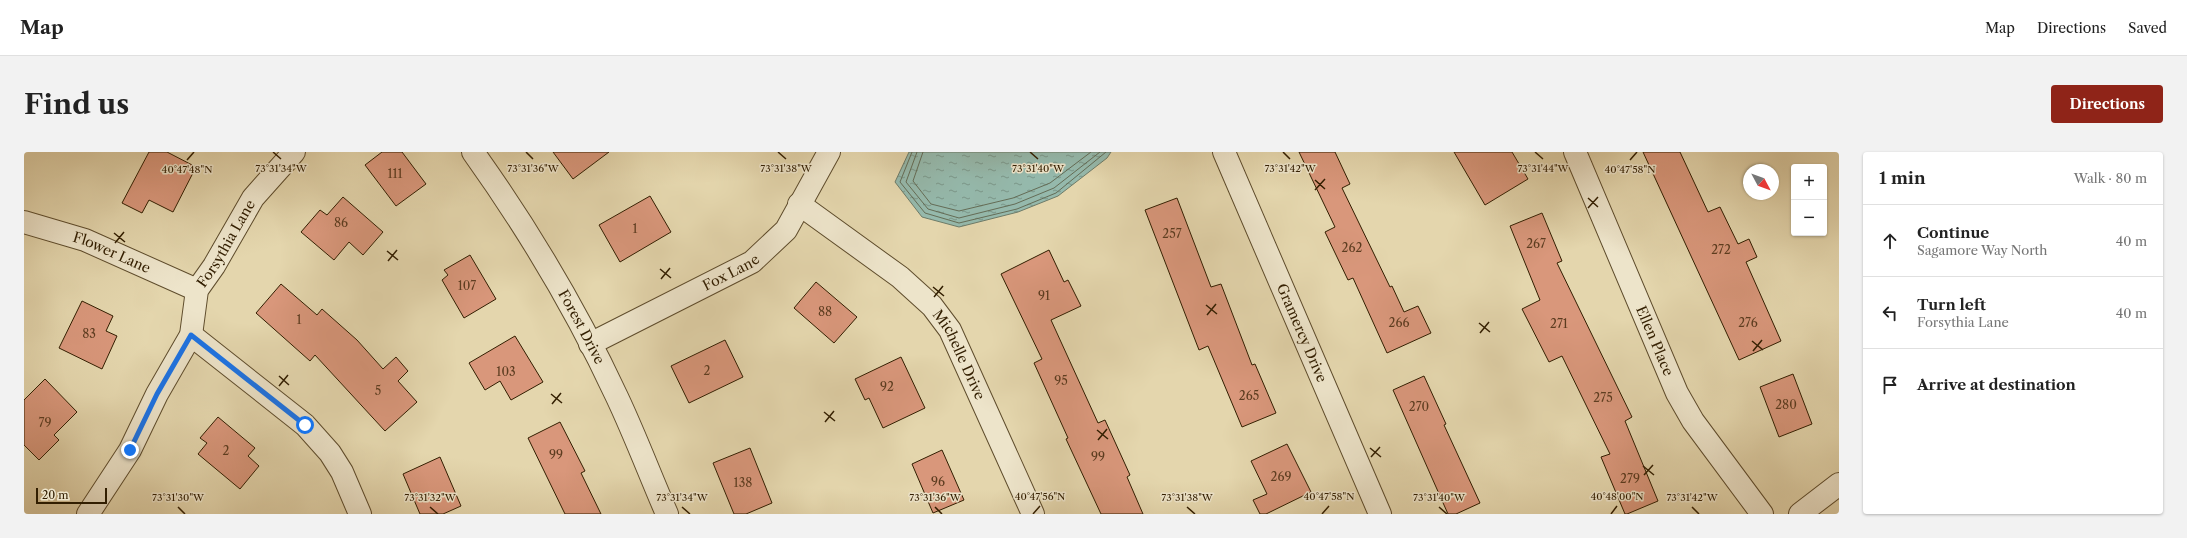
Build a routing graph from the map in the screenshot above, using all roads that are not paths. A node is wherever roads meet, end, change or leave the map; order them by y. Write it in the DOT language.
graph roads {
  1 [pos="294,152"];
  2 [pos="473,152"];
  3 [pos="829,152"];
  4 [pos="1224,152"];
  5 [pos="1575,152"];
  6 [pos="799,204"];
  7 [pos="24,222"];
  8 [pos="197,290"];
  9 [pos="191,335"];
  10 [pos="590,344"];
  11 [pos="1839,484"];
  12 [pos="88,514"];
  13 [pos="360,514"];
  14 [pos="667,514"];
  15 [pos="1033,514"];
  16 [pos="1380,514"];
  17 [pos="1762,514"];
  18 [pos="1800,514"];
  1 -- 8 [label="street, Forsythia Lane"];
  2 -- 10 [label="street, Forest Drive"];
  3 -- 6 [label="street, Fox Lane"];
  4 -- 16 [label="street, Gramercy Drive"];
  5 -- 17 [label="street, Ellen Place"];
  6 -- 10 [label="street, Fox Lane"];
  6 -- 15 [label="street, Michelle Drive"];
  7 -- 8 [label="street, Flower Lane"];
  8 -- 9 [label="street, Forsythia Lane"];
  9 -- 12 [label="street, Forsythia Lane"];
  9 -- 13 [label="street"];
  10 -- 14 [label="street, Forest Drive"];
  11 -- 18 [label="street"];
}
